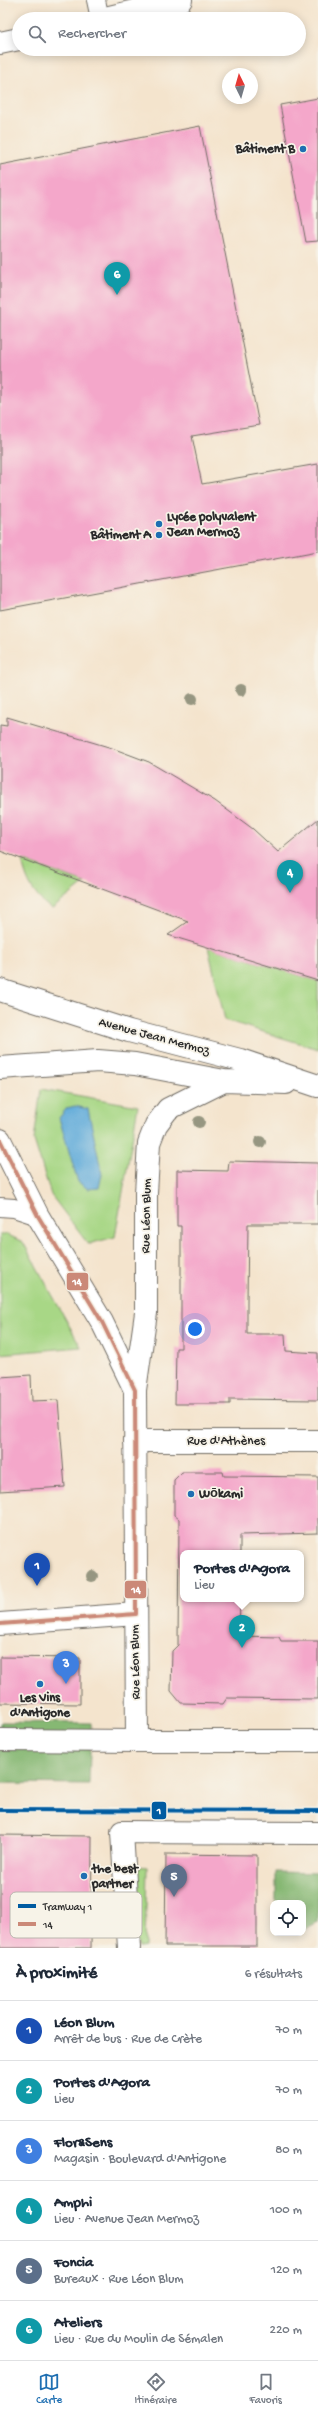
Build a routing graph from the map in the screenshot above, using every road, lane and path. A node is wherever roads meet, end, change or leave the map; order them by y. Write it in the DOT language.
graph roads {
  1 [pos="96,0"];
  2 [pos="181,0"];
  3 [pos="99,12"];
  4 [pos="130,12"];
  5 [pos="12,40"];
  6 [pos="0,43"];
  7 [pos="0,990"];
  8 [pos="0,1068"];
  9 [pos="224,1081"];
  10 [pos="313,1085"];
  11 [pos="0,1140"];
  12 [pos="0,1207"];
  13 [pos="38,1216"];
  14 [pos="135,1390"];
  15 [pos="135,1441"];
  16 [pos="318,1441"];
  17 [pos="136,1614"];
  18 [pos="0,1624"];
  19 [pos="0,1740"];
  20 [pos="137,1741"];
  21 [pos="318,1741"];
  22 [pos="318,1833"];
  23 [pos="126,1892"];
  24 [pos="128,1938"];
  25 [pos="129,1948"];
  1 -- 3 [label="lane"];
  2 -- 4 [label="main road"];
  5 -- 6 [label="main road"];
  7 -- 10 [label="main road, Avenue Jean Mermoz"];
  8 -- 9 [label="main road, Avenue Jean Mermoz"];
  9 -- 10 [label="main road, Avenue Jean Mermoz"];
  9 -- 14 [label="main road, Rue Léon Blum"];
  11 -- 13 [label="main road, Rue Léon Blum"];
  12 -- 13 [label="lane"];
  13 -- 14 [label="main road, Rue Léon Blum"];
  14 -- 15 [label="main road, Rue Léon Blum"];
  15 -- 16 [label="main road, Rue d'Athènes"];
  15 -- 17 [label="main road, Rue Léon Blum"];
  17 -- 18 [label="main road"];
  17 -- 20 [label="main road, Rue Léon Blum"];
  19 -- 20 [label="main road"];
  20 -- 21 [label="main road"];
  22 -- 23 [label="main road"];
  24 -- 25 [label="main road"];
}
